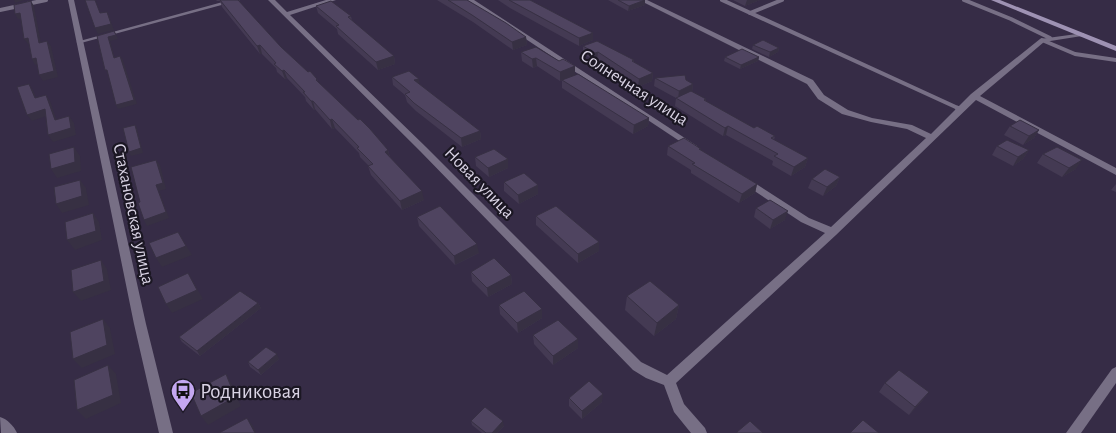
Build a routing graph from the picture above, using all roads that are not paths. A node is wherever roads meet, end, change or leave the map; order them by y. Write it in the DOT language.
graph roads {
  1 [pos="46,0"];
  2 [pos="71,0"];
  3 [pos="237,0"];
  4 [pos="271,0"];
  5 [pos="333,0"];
  6 [pos="470,0"];
  7 [pos="642,0"];
  8 [pos="722,0"];
  9 [pos="782,0"];
  10 [pos="964,0"];
  11 [pos="994,0"];
  12 [pos="0,10"];
  13 [pos="750,13"];
  14 [pos="287,14"];
  15 [pos="1082,34"];
  16 [pos="1046,39"];
  17 [pos="79,42"];
  18 [pos="1116,49"];
  19 [pos="1116,55"];
  20 [pos="1116,59"];
  21 [pos="974,96"];
  22 [pos="960,109"];
  23 [pos="931,137"];
  24 [pos="700,151"];
  25 [pos="1116,172"];
  26 [pos="733,173"];
  27 [pos="832,232"];
  28 [pos="1116,372"];
  29 [pos="669,381"];
  30 [pos="0,423"];
  31 [pos="10,433"];
  32 [pos="166,433"];
  33 [pos="700,433"];
  34 [pos="1073,433"];
  1 -- 12 [label="lane"];
  2 -- 17 [label="street, Стахановская улица"];
  3 -- 17 [label="street"];
  4 -- 14 [label="street, Новая улица"];
  5 -- 14 [label="street"];
  6 -- 24 [label="street, Солнечная улица"];
  7 -- 23 [label="street"];
  8 -- 13 [label="lane"];
  9 -- 13 [label="lane"];
  10 -- 16 [label="lane"];
  11 -- 15 [label="main road"];
  13 -- 22 [label="lane"];
  14 -- 29 [label="street, Новая улица"];
  15 -- 16 [label="street"];
  15 -- 18 [label="main road"];
  16 -- 20 [label="lane"];
  16 -- 21 [label="street"];
  17 -- 32 [label="street, Стахановская улица"];
  19 -- 20 [label="lane"];
  21 -- 22 [label="street"];
  21 -- 25 [label="street"];
  22 -- 23 [label="street"];
  23 -- 27 [label="street"];
  26 -- 27 [label="street"];
  27 -- 29 [label="street"];
  28 -- 34 [label="street"];
  29 -- 33 [label="street"];
  30 -- 31 [label="street"];
}
